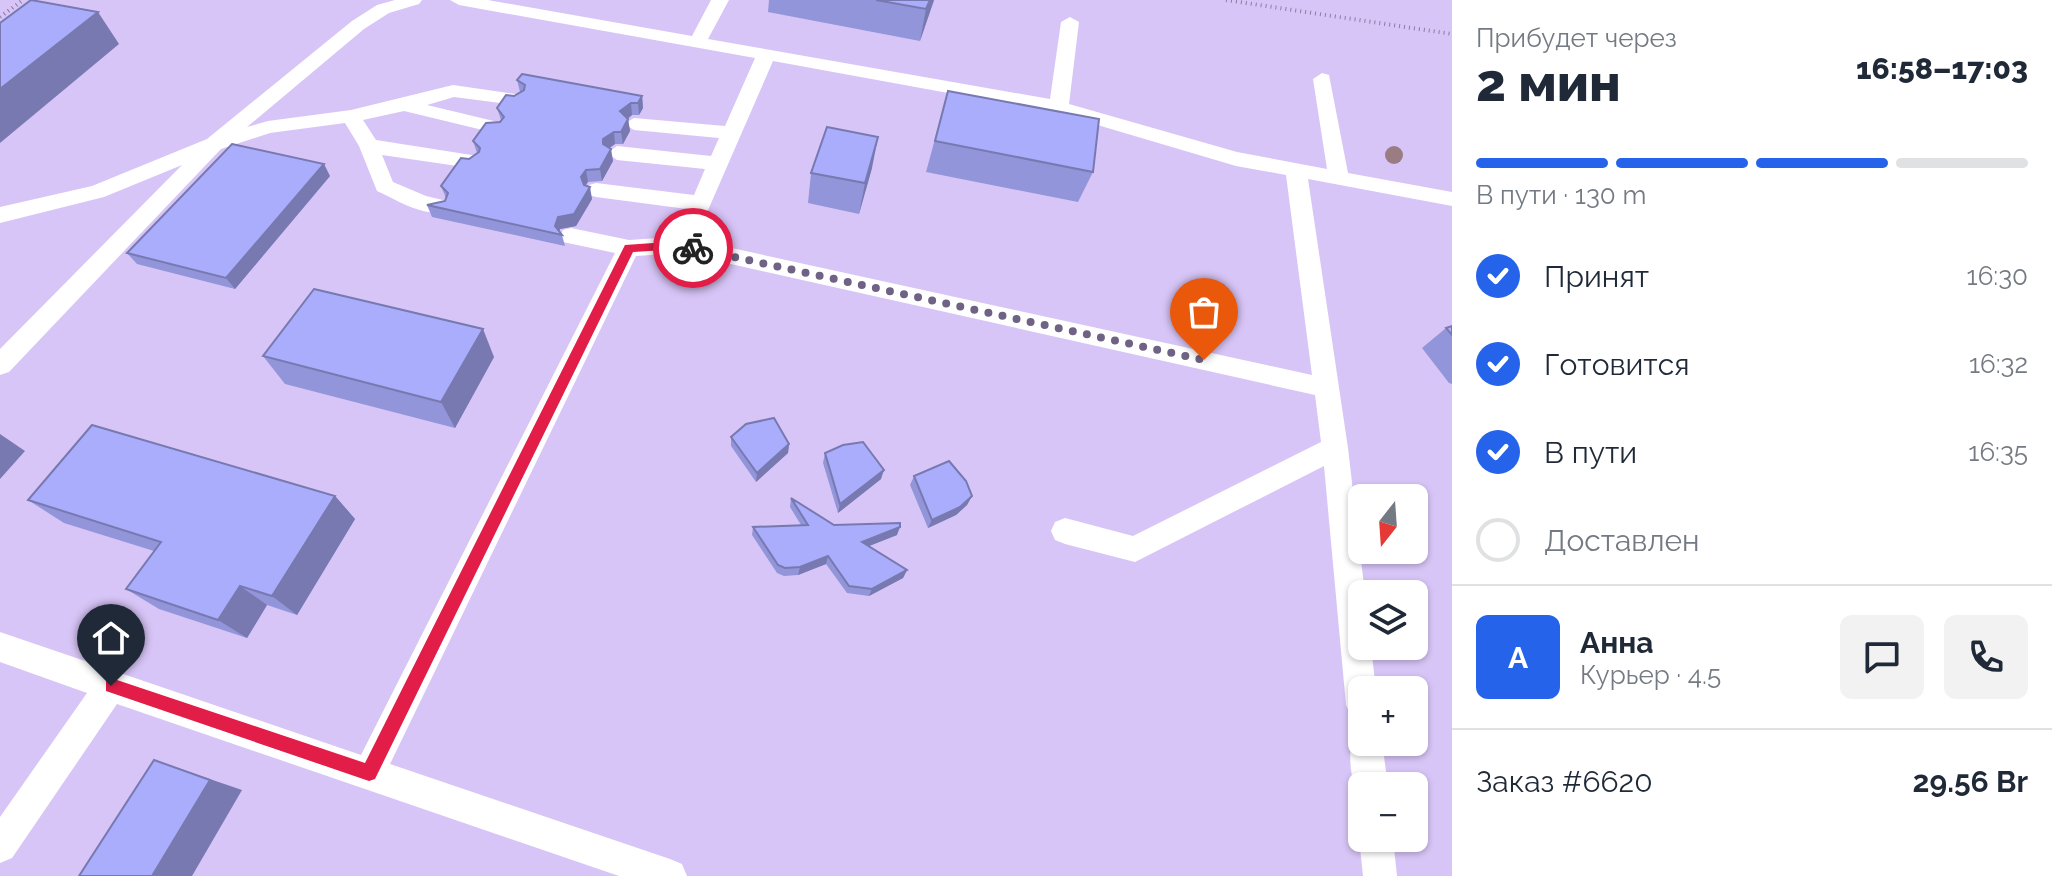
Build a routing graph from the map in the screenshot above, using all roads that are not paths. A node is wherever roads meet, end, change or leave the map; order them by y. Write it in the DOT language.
graph roads {
  1 [pos="413,0"];
  2 [pos="459,0"];
  3 [pos="720,0"];
  4 [pos="494,3"];
  5 [pos="1070,22"];
  6 [pos="697,42"];
  7 [pos="766,55"];
  8 [pos="1322,79"];
  9 [pos="515,99"];
  10 [pos="404,105"];
  11 [pos="1059,107"];
  12 [pos="351,116"];
  13 [pos="634,124"];
  14 [pos="495,127"];
  15 [pos="732,133"];
  16 [pos="214,144"];
  17 [pos="369,146"];
  18 [pos="617,153"];
  19 [pos="471,161"];
  20 [pos="718,164"];
  21 [pos="1296,171"];
  22 [pos="1339,178"];
  23 [pos="596,190"];
  24 [pos="1452,199"];
  25 [pos="701,203"];
  26 [pos="439,206"];
  27 [pos="0,215"];
  28 [pos="571,236"];
  29 [pos="682,245"];
  30 [pos="629,248"];
  31 [pos="0,365"];
  32 [pos="1327,388"];
  33 [pos="1335,448"];
  34 [pos="1065,531"];
  35 [pos="0,647"];
  36 [pos="1359,676"];
  37 [pos="111,686"];
  38 [pos="369,773"];
  39 [pos="0,846"];
  40 [pos="1377,852"];
  41 [pos="661,875"];
  42 [pos="1380,876"];
  1 -- 16 [label="lane"];
  2 -- 4 [label="lane"];
  3 -- 6 [label="lane"];
  4 -- 6 [label="lane"];
  5 -- 11 [label="lane"];
  6 -- 7 [label="lane"];
  7 -- 11 [label="lane"];
  7 -- 15 [label="lane"];
  8 -- 22 [label="lane"];
  9 -- 10 [label="lane"];
  10 -- 12 [label="lane"];
  10 -- 14 [label="lane"];
  11 -- 21 [label="lane"];
  12 -- 16 [label="lane"];
  12 -- 17 [label="lane"];
  13 -- 15 [label="lane"];
  15 -- 20 [label="lane"];
  16 -- 27 [label="lane"];
  16 -- 31 [label="lane"];
  17 -- 19 [label="lane"];
  17 -- 26 [label="lane"];
  18 -- 20 [label="lane"];
  20 -- 25 [label="lane"];
  21 -- 22 [label="lane"];
  21 -- 32 [label="lane"];
  22 -- 24 [label="lane"];
  23 -- 25 [label="lane"];
  25 -- 29 [label="lane"];
  28 -- 30 [label="lane"];
  29 -- 30 [label="lane"];
  29 -- 32 [label="lane"];
  30 -- 38 [label="lane"];
  32 -- 33 [label="lane"];
  33 -- 34 [label="lane"];
  33 -- 36 [label="lane"];
  35 -- 37 [label="lane"];
  37 -- 38 [label="lane"];
  37 -- 39 [label="lane"];
  38 -- 41 [label="lane"];
  40 -- 42 [label="lane"];
}
